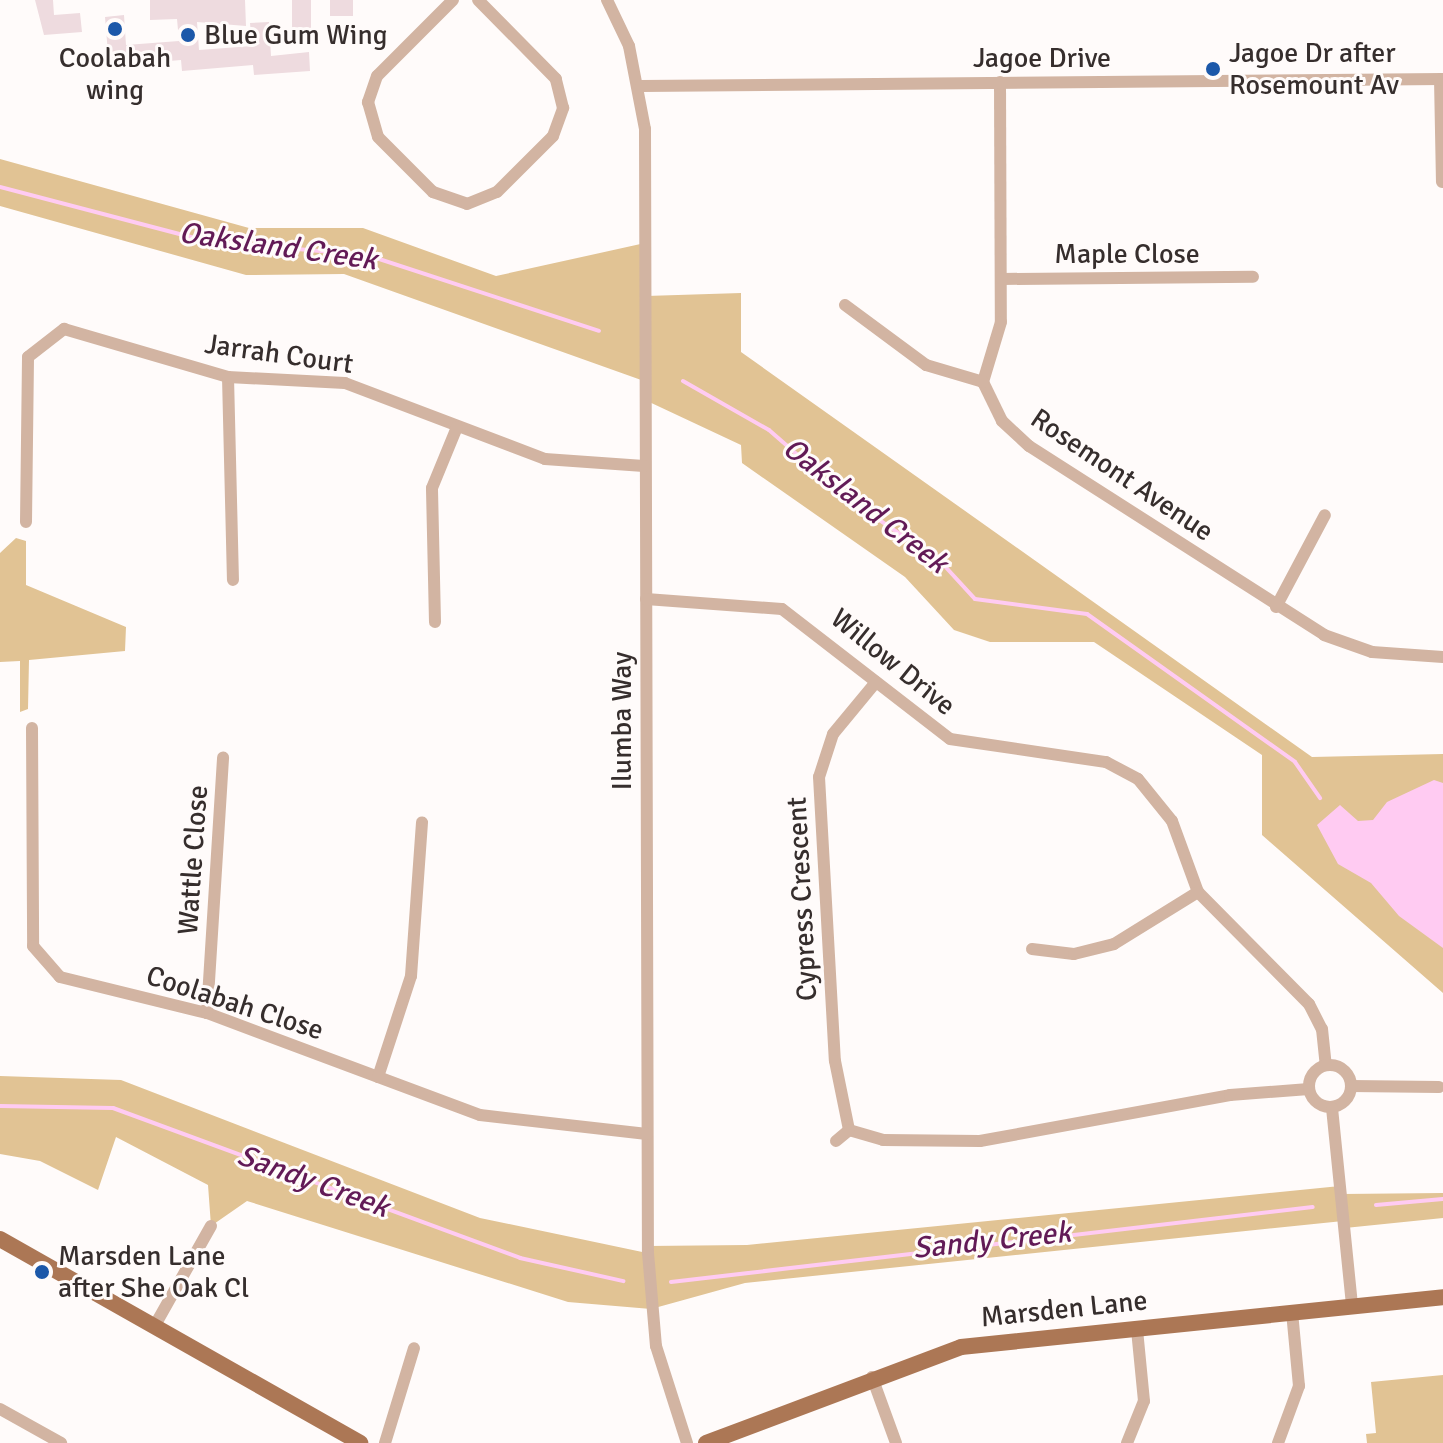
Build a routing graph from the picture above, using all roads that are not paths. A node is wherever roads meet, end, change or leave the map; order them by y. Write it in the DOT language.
graph roads {
  1 [pos="453,0"];
  2 [pos="478,0"];
  3 [pos="607,0"];
  4 [pos="1442,79"];
  5 [pos="1000,82"];
  6 [pos="641,86"];
  7 [pos="1442,182"];
  8 [pos="1253,277"];
  9 [pos="1002,279"];
  10 [pos="845,305"];
  11 [pos="228,377"];
  12 [pos="983,382"];
  13 [pos="457,427"];
  14 [pos="644,466"];
  15 [pos="1325,515"];
  16 [pos="26,522"];
  17 [pos="233,580"];
  18 [pos="646,599"];
  19 [pos="1276,607"];
  20 [pos="435,622"];
  21 [pos="1443,657"];
  22 [pos="876,682"];
  23 [pos="32,728"];
  24 [pos="223,758"];
  25 [pos="422,822"];
  26 [pos="1198,892"];
  27 [pos="1032,949"];
  28 [pos="207,1013"];
  29 [pos="1326,1065"];
  30 [pos="378,1077"];
  31 [pos="1351,1086"];
  32 [pos="1439,1087"];
  33 [pos="1309,1089"];
  34 [pos="1332,1108"];
  35 [pos="849,1130"];
  36 [pos="647,1134"];
  37 [pos="836,1141"];
  38 [pos="211,1226"];
  39 [pos="0,1239"];
  40 [pos="1443,1297"];
  41 [pos="1352,1305"];
  42 [pos="1292,1312"];
  43 [pos="154,1327"];
  44 [pos="1137,1329"];
  45 [pos="414,1348"];
  46 [pos="872,1377"];
  47 [pos="0,1409"];
  48 [pos="61,1443"];
  49 [pos="360,1443"];
  50 [pos="385,1443"];
  51 [pos="687,1443"];
  52 [pos="706,1443"];
  53 [pos="896,1443"];
  54 [pos="1127,1443"];
  55 [pos="1278,1443"];
  1 -- 2 [label="street"];
  3 -- 6 [label="street, Ilumba Way"];
  4 -- 5 [label="street, Jagoe Drive"];
  4 -- 7 [label="street"];
  5 -- 6 [label="street, Jagoe Drive"];
  5 -- 9 [label="street"];
  6 -- 14 [label="street, Ilumba Way"];
  8 -- 9 [label="street, Maple Close"];
  9 -- 12 [label="street"];
  10 -- 12 [label="street"];
  11 -- 13 [label="street, Jarrah Court"];
  11 -- 16 [label="street, Jarrah Court"];
  11 -- 17 [label="street"];
  12 -- 19 [label="street, Rosemont Avenue"];
  13 -- 14 [label="street, Jarrah Court"];
  13 -- 20 [label="street"];
  14 -- 18 [label="street, Ilumba Way"];
  15 -- 19 [label="street"];
  18 -- 22 [label="street, Willow Drive"];
  18 -- 36 [label="street, Ilumba Way"];
  19 -- 21 [label="street, Rosemont Avenue"];
  22 -- 26 [label="street, Willow Drive"];
  22 -- 35 [label="street, Cypress Crescent"];
  23 -- 28 [label="street, Coolabah Close"];
  24 -- 28 [label="street, Wattle Close"];
  25 -- 30 [label="street"];
  26 -- 27 [label="street"];
  26 -- 29 [label="street, Willow Drive"];
  28 -- 30 [label="street, Coolabah Close"];
  29 -- 31 [label="street"];
  29 -- 33 [label="street"];
  30 -- 36 [label="street, Coolabah Close"];
  31 -- 32 [label="street"];
  31 -- 34 [label="street"];
  33 -- 34 [label="street"];
  33 -- 35 [label="street"];
  34 -- 41 [label="street"];
  35 -- 37 [label="street"];
  36 -- 51 [label="street, Ilumba Way"];
  38 -- 43 [label="street"];
  39 -- 43 [label="main road"];
  40 -- 41 [label="main road, Marsden Lane"];
  41 -- 42 [label="main road, Marsden Lane"];
  42 -- 44 [label="main road, Marsden Lane"];
  42 -- 55 [label="street"];
  43 -- 49 [label="main road"];
  44 -- 46 [label="main road, Marsden Lane"];
  44 -- 54 [label="street"];
  45 -- 50 [label="street"];
  46 -- 52 [label="main road, Marsden Lane"];
  46 -- 53 [label="street"];
  47 -- 48 [label="street"];
}
